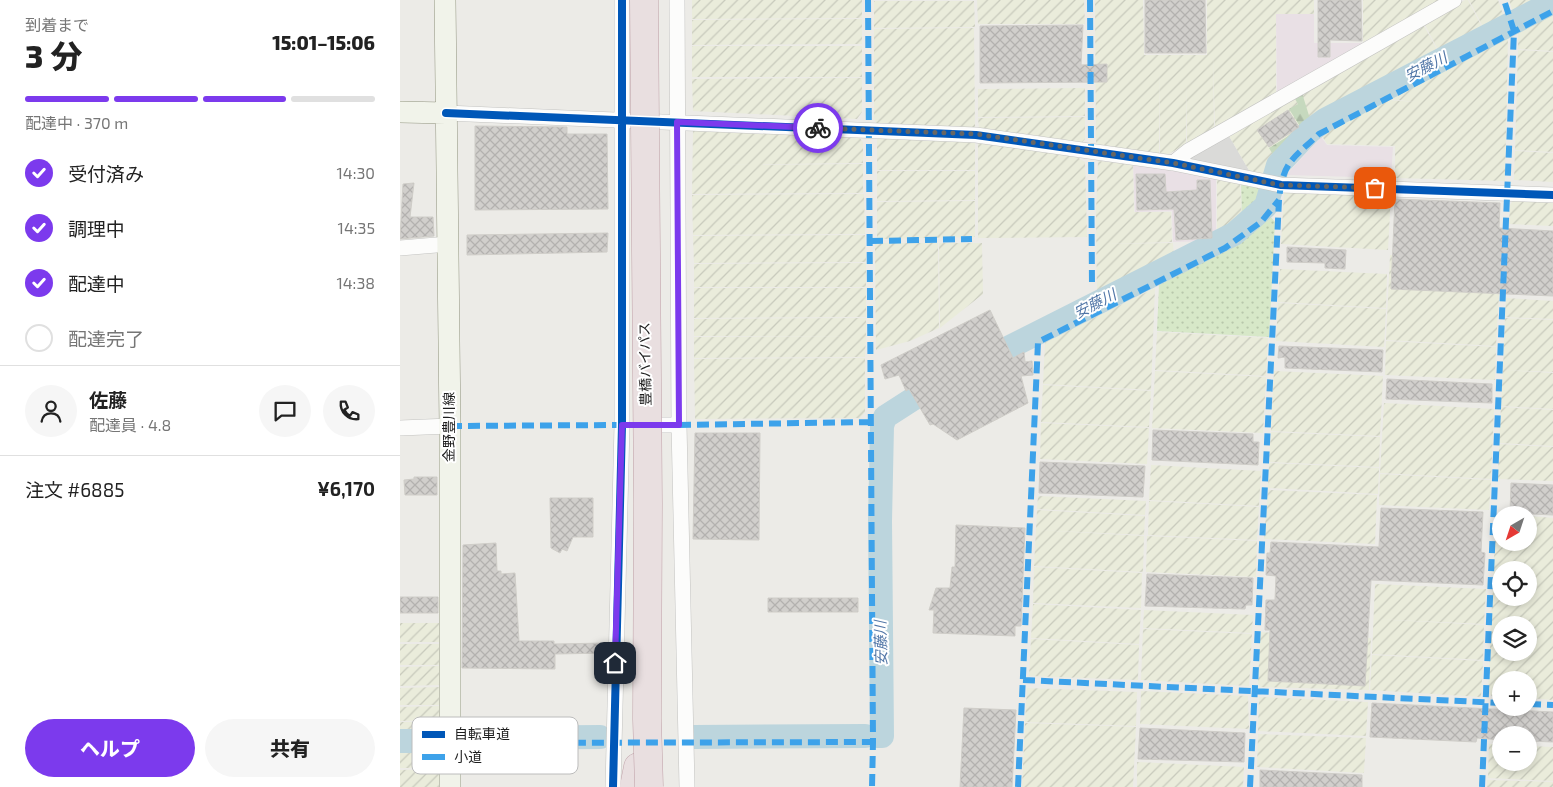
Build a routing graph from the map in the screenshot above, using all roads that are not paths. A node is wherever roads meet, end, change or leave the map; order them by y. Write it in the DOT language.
graph roads {
  1 [pos="445,0"];
  2 [pos="622,0"];
  3 [pos="635,0"];
  4 [pos="644,0"];
  5 [pos="677,0"];
  6 [pos="1454,0"];
  7 [pos="400,112"];
  8 [pos="446,113"];
  9 [pos="621,121"];
  10 [pos="677,122"];
  11 [pos="1173,163"];
  12 [pos="1553,195"];
  13 [pos="448,244"];
  14 [pos="400,248"];
  15 [pos="622,425"];
  16 [pos="679,425"];
  17 [pos="450,426"];
  18 [pos="400,428"];
  19 [pos="450,717"];
  20 [pos="450,774"];
  21 [pos="643,781"];
  22 [pos="450,787"];
  23 [pos="613,787"];
  24 [pos="687,787"];
  1 -- 8 [label="main road, 金野豊川線"];
  2 -- 9 [label="street"];
  3 -- 21 [label="highway, 豊橋バイパス"];
  4 -- 21 [label="highway, 豊橋バイパス, bridge"];
  5 -- 10 [label="street"];
  6 -- 11 [label="street"];
  7 -- 8 [label="main road"];
  8 -- 9 [label="street"];
  8 -- 13 [label="main road, 金野豊川線"];
  9 -- 10 [label="street"];
  9 -- 15 [label="street"];
  10 -- 11 [label="street"];
  10 -- 16 [label="street"];
  11 -- 12 [label="street"];
  13 -- 14 [label="street"];
  13 -- 17 [label="main road, 金野豊川線"];
  15 -- 16 [label="street"];
  15 -- 23 [label="street"];
  16 -- 24 [label="street"];
  17 -- 18 [label="street"];
  17 -- 19 [label="main road, 金野豊川線"];
  20 -- 22 [label="main road, 金野豊川線"];
}
